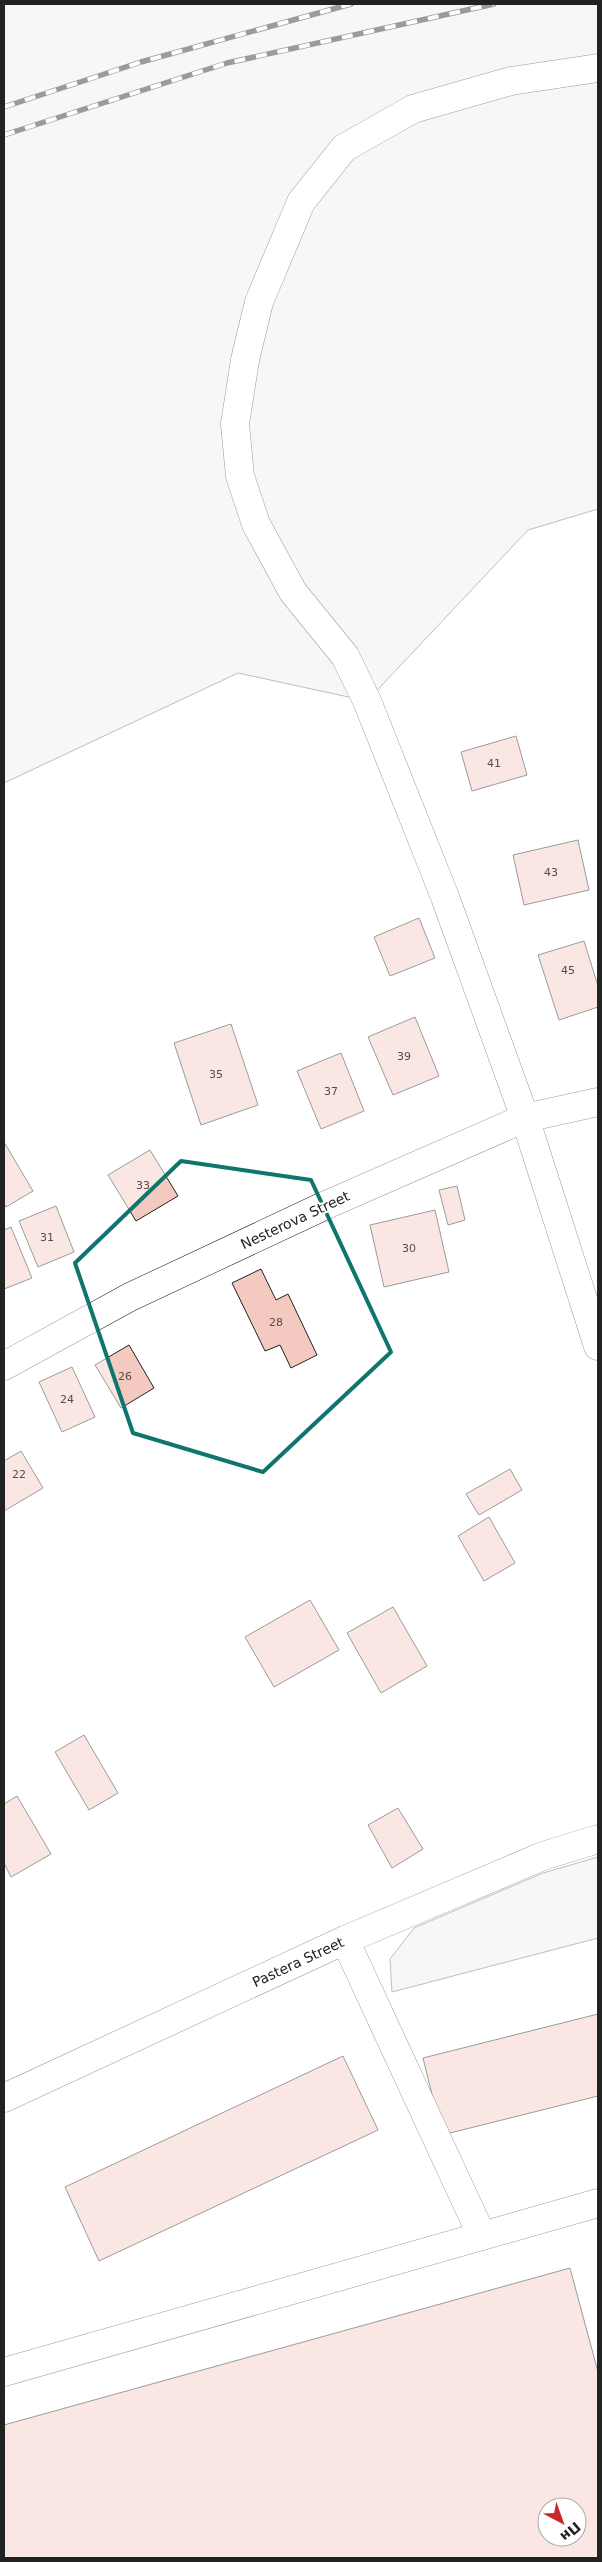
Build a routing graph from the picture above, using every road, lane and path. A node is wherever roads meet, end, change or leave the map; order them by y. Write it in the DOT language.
graph roads {
  1 [pos="598,68"];
  2 [pos="598,1102"];
  3 [pos="524,1118"];
  4 [pos="598,1346"];
  5 [pos="4,1366"];
  6 [pos="598,1839"];
  7 [pos="345,1940"];
  8 [pos="4,2098"];
  9 [pos="598,2203"];
  10 [pos="482,2236"];
  11 [pos="4,2372"];
  1 -- 3 [label="street"];
  2 -- 3 [label="street, Nesterova Street"];
  3 -- 4 [label="street"];
  3 -- 5 [label="street, Nesterova Street"];
  6 -- 7 [label="street, Pastera Street"];
  7 -- 8 [label="street, Pastera Street"];
  7 -- 10 [label="street"];
  9 -- 10 [label="street"];
  10 -- 11 [label="street"];
}
